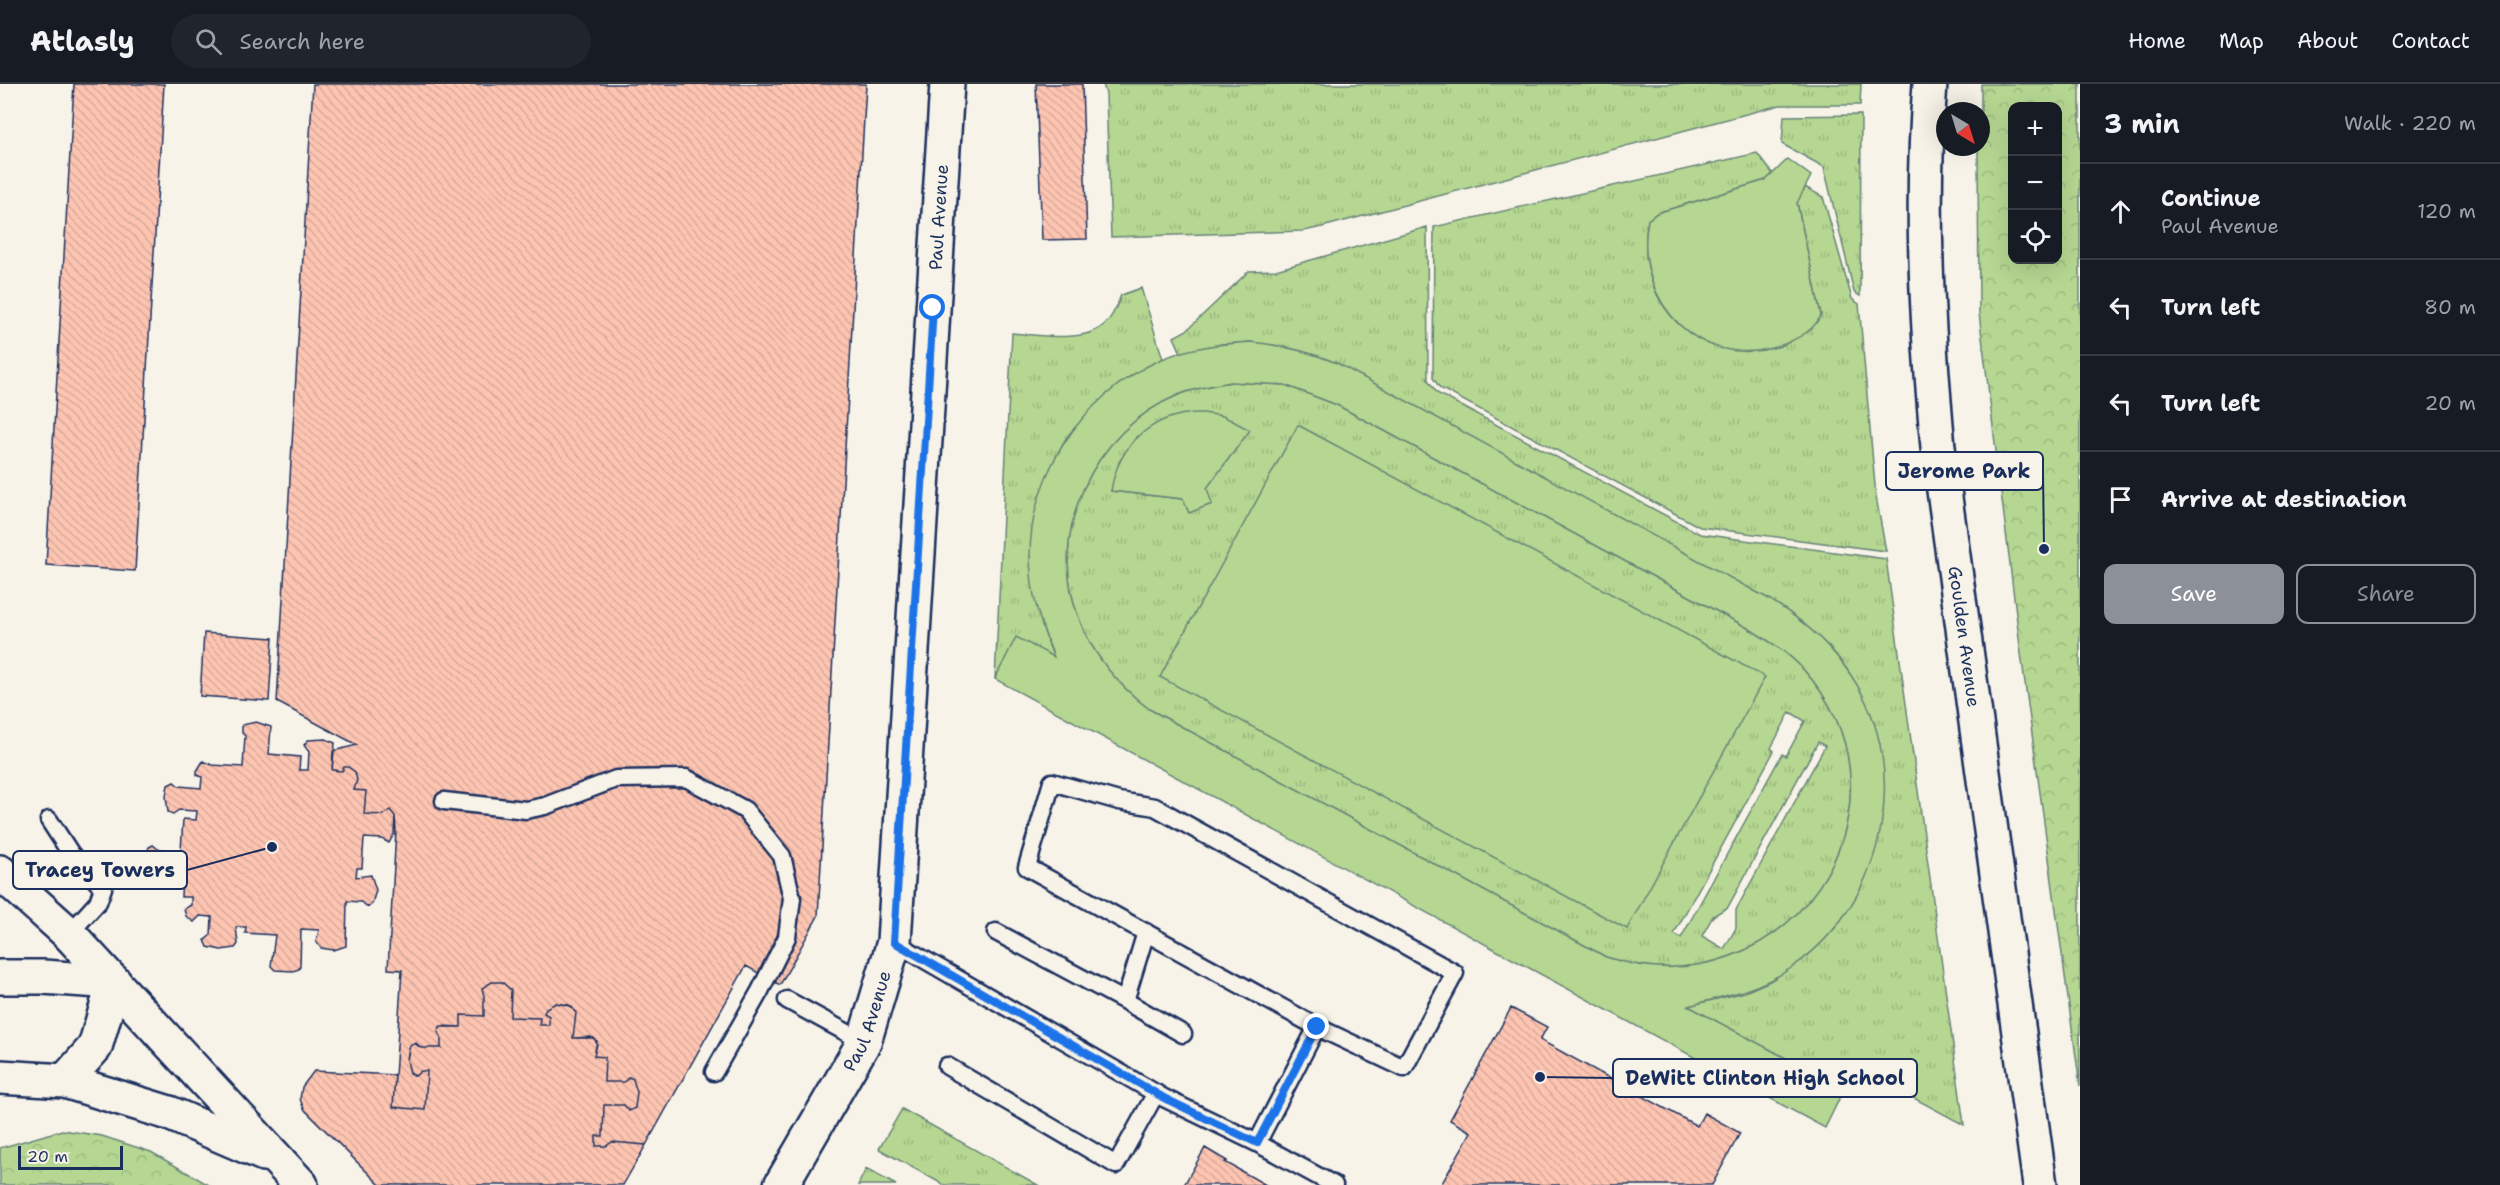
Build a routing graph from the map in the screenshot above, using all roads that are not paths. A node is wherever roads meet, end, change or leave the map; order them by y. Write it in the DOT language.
graph roads {
  1 [pos="947,84"];
  2 [pos="1930,84"];
  3 [pos="444,801"];
  4 [pos="48,820"];
  5 [pos="0,872"];
  6 [pos="996,932"];
  7 [pos="1146,932"];
  8 [pos="69,934"];
  9 [pos="894,942"];
  10 [pos="0,977"];
  11 [pos="114,982"];
  12 [pos="787,1000"];
  13 [pos="1125,1001"];
  14 [pos="1317,1027"];
  15 [pos="1183,1034"];
  16 [pos="864,1042"];
  17 [pos="946,1066"];
  18 [pos="714,1072"];
  19 [pos="0,1077"];
  20 [pos="64,1081"];
  21 [pos="1156,1093"];
  22 [pos="1257,1143"];
  23 [pos="274,1158"];
  24 [pos="300,1185"];
  25 [pos="781,1185"];
  26 [pos="1334,1185"];
  27 [pos="2040,1185"];
  1 -- 9 [label="street, Paul Avenue"];
  2 -- 27 [label="street, Goulden Avenue"];
  3 -- 18 [label="lane"];
  4 -- 8 [label="lane"];
  5 -- 8 [label="street"];
  6 -- 13 [label="lane"];
  7 -- 13 [label="lane"];
  7 -- 14 [label="lane"];
  7 -- 14 [label="lane"];
  8 -- 11 [label="street"];
  9 -- 16 [label="street, Paul Avenue"];
  9 -- 21 [label="lane"];
  10 -- 11 [label="street"];
  11 -- 20 [label="street"];
  11 -- 23 [label="street"];
  12 -- 16 [label="lane"];
  13 -- 15 [label="lane"];
  14 -- 22 [label="lane"];
  16 -- 25 [label="street, Paul Avenue"];
  17 -- 21 [label="lane"];
  19 -- 20 [label="street"];
  20 -- 23 [label="street"];
  21 -- 22 [label="lane"];
  22 -- 26 [label="lane"];
  23 -- 24 [label="street"];
}
